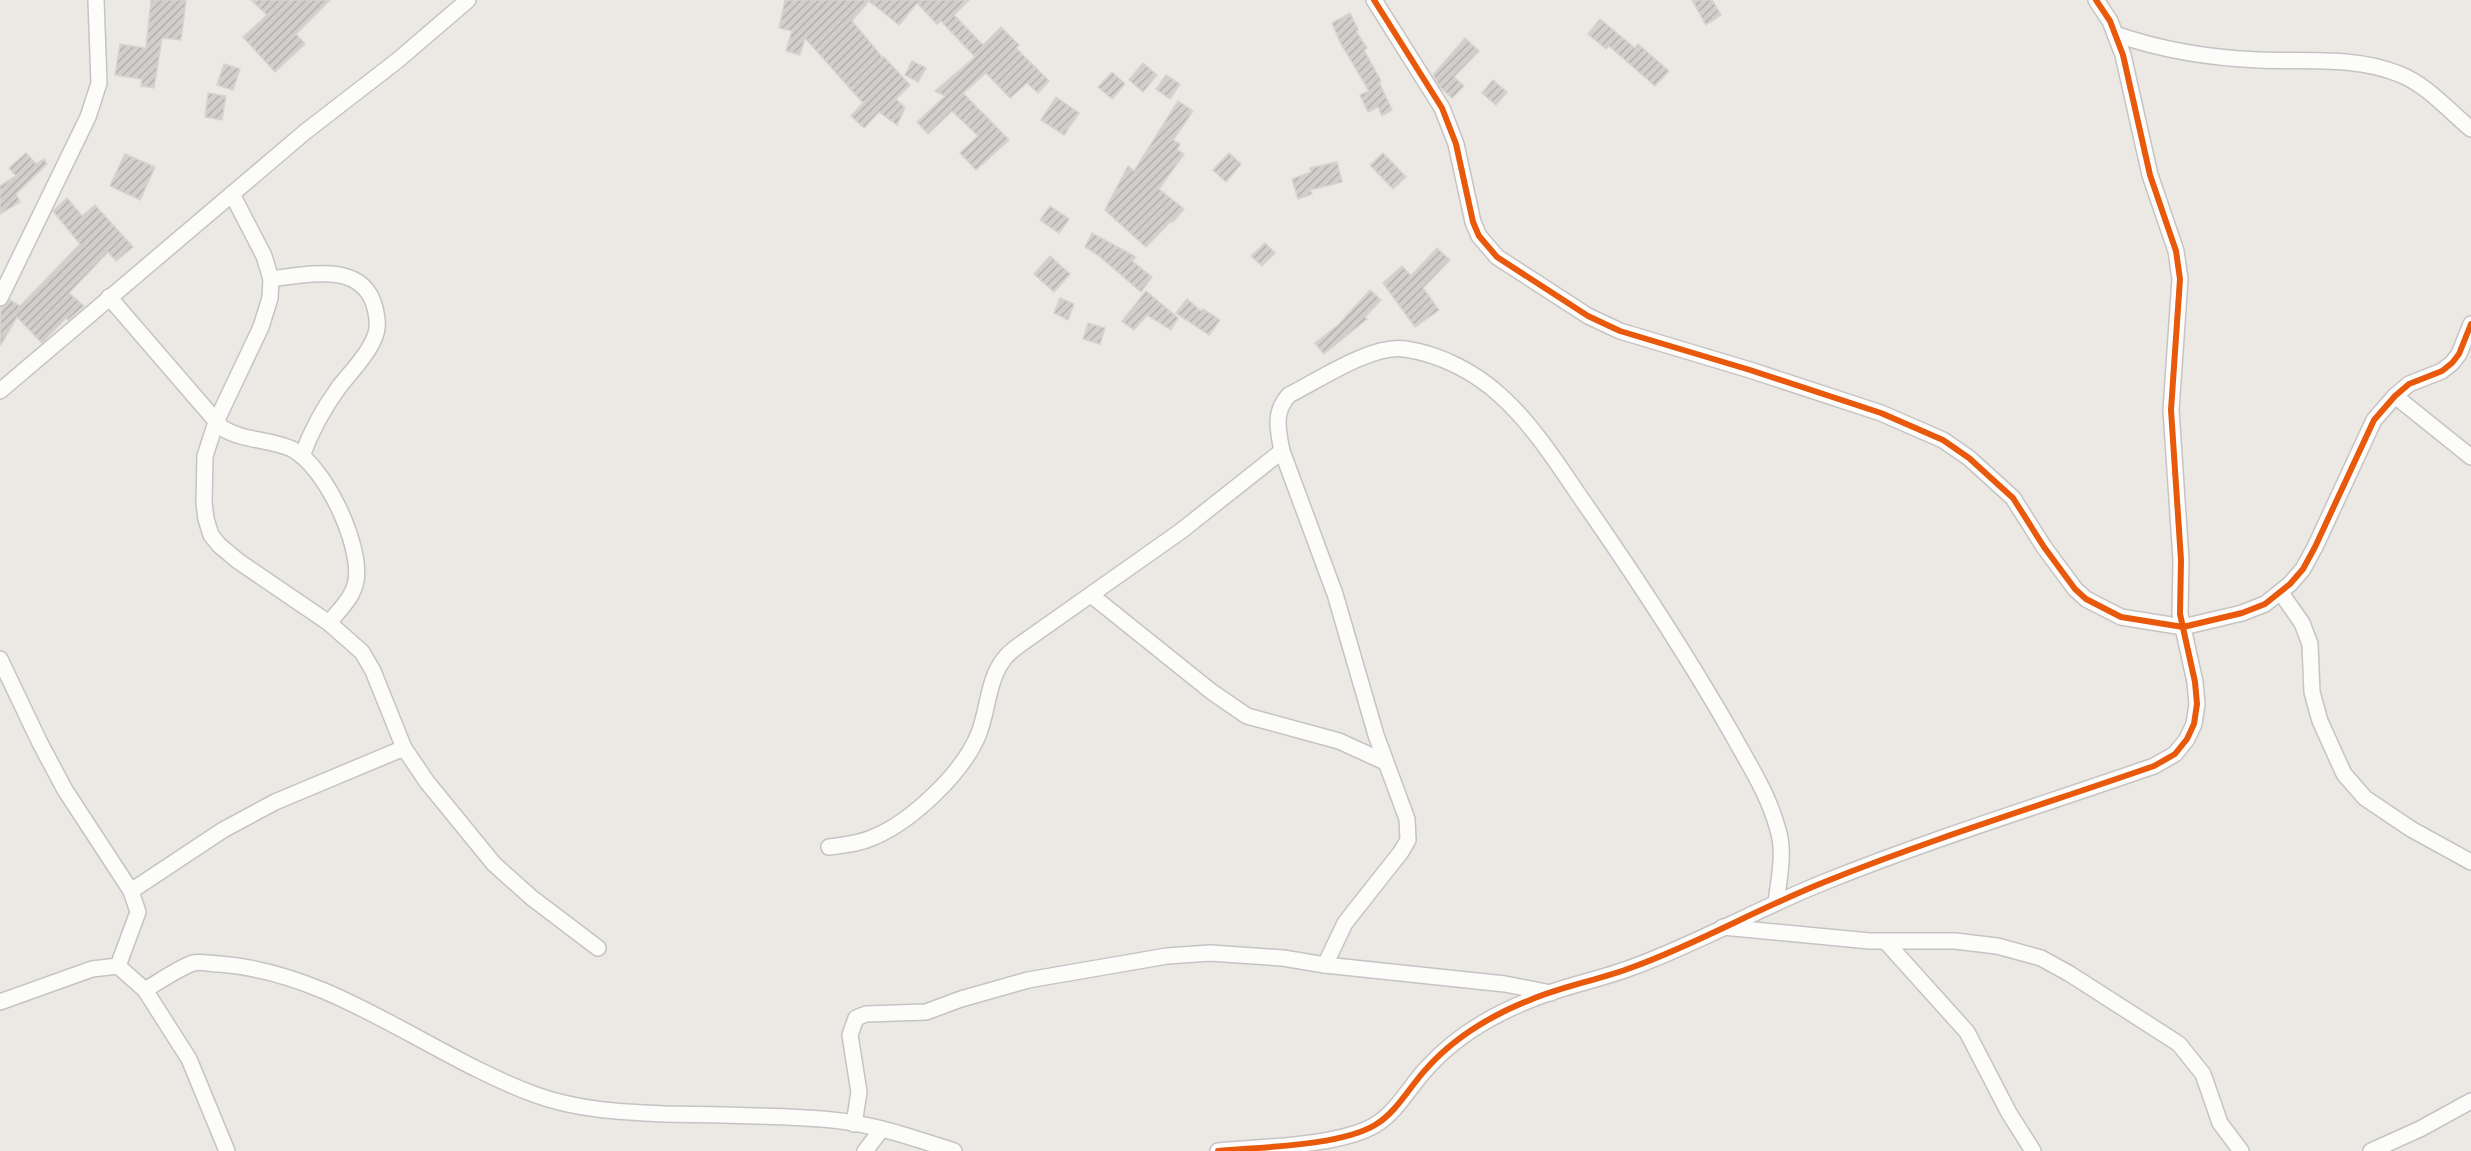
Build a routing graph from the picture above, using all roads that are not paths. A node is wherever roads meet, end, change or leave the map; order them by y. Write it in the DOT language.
graph roads {
  1 [pos="96,0"];
  2 [pos="468,0"];
  3 [pos="1374,0"];
  4 [pos="2096,0"];
  5 [pos="2115,34"];
  6 [pos="2471,129"];
  7 [pos="232,194"];
  8 [pos="271,279"];
  9 [pos="110,297"];
  10 [pos="0,298"];
  11 [pos="2471,324"];
  12 [pos="0,391"];
  13 [pos="2395,396"];
  14 [pos="216,422"];
  15 [pos="1282,451"];
  16 [pos="302,456"];
  17 [pos="2471,457"];
  18 [pos="2281,593"];
  19 [pos="1091,596"];
  20 [pos="329,623"];
  21 [pos="2183,627"];
  22 [pos="0,659"];
  23 [pos="404,748"];
  24 [pos="1385,762"];
  25 [pos="829,847"];
  26 [pos="2471,862"];
  27 [pos="131,891"];
  28 [pos="1776,902"];
  29 [pos="1723,927"];
  30 [pos="1886,942"];
  31 [pos="598,948"];
  32 [pos="1325,965"];
  33 [pos="118,966"];
  34 [pos="145,990"];
  35 [pos="1551,993"];
  36 [pos="0,1002"];
  37 [pos="2471,1101"];
  38 [pos="854,1124"];
  39 [pos="882,1129"];
  40 [pos="1239,1150"];
  41 [pos="228,1151"];
  42 [pos="865,1151"];
  43 [pos="954,1151"];
  44 [pos="1218,1151"];
  45 [pos="2033,1151"];
  46 [pos="2241,1151"];
  47 [pos="2371,1151"];
  1 -- 10 [label="street"];
  2 -- 7 [label="street"];
  3 -- 21 [label="street"];
  4 -- 5 [label="street"];
  5 -- 6 [label="street"];
  5 -- 21 [label="street"];
  7 -- 8 [label="street"];
  7 -- 9 [label="street"];
  8 -- 14 [label="street"];
  8 -- 16 [label="street"];
  9 -- 12 [label="street"];
  9 -- 14 [label="street"];
  11 -- 13 [label="street"];
  13 -- 17 [label="street"];
  13 -- 18 [label="street"];
  14 -- 16 [label="street"];
  14 -- 20 [label="street"];
  15 -- 19 [label="street"];
  15 -- 24 [label="street"];
  15 -- 28 [label="street"];
  16 -- 20 [label="street"];
  18 -- 21 [label="street"];
  18 -- 26 [label="street"];
  19 -- 24 [label="street"];
  19 -- 25 [label="street"];
  20 -- 23 [label="street"];
  21 -- 28 [label="street"];
  22 -- 27 [label="street"];
  23 -- 27 [label="street"];
  23 -- 31 [label="street"];
  24 -- 32 [label="street"];
  27 -- 33 [label="street"];
  28 -- 29 [label="street"];
  29 -- 30 [label="street"];
  29 -- 35 [label="street"];
  30 -- 45 [label="street"];
  30 -- 46 [label="street"];
  32 -- 35 [label="street"];
  32 -- 38 [label="street"];
  33 -- 34 [label="street"];
  33 -- 36 [label="street"];
  34 -- 38 [label="street"];
  34 -- 41 [label="street"];
  35 -- 40 [label="street"];
  37 -- 47 [label="street"];
  38 -- 39 [label="street"];
  39 -- 42 [label="street"];
  39 -- 43 [label="street"];
  40 -- 44 [label="street"];
}
